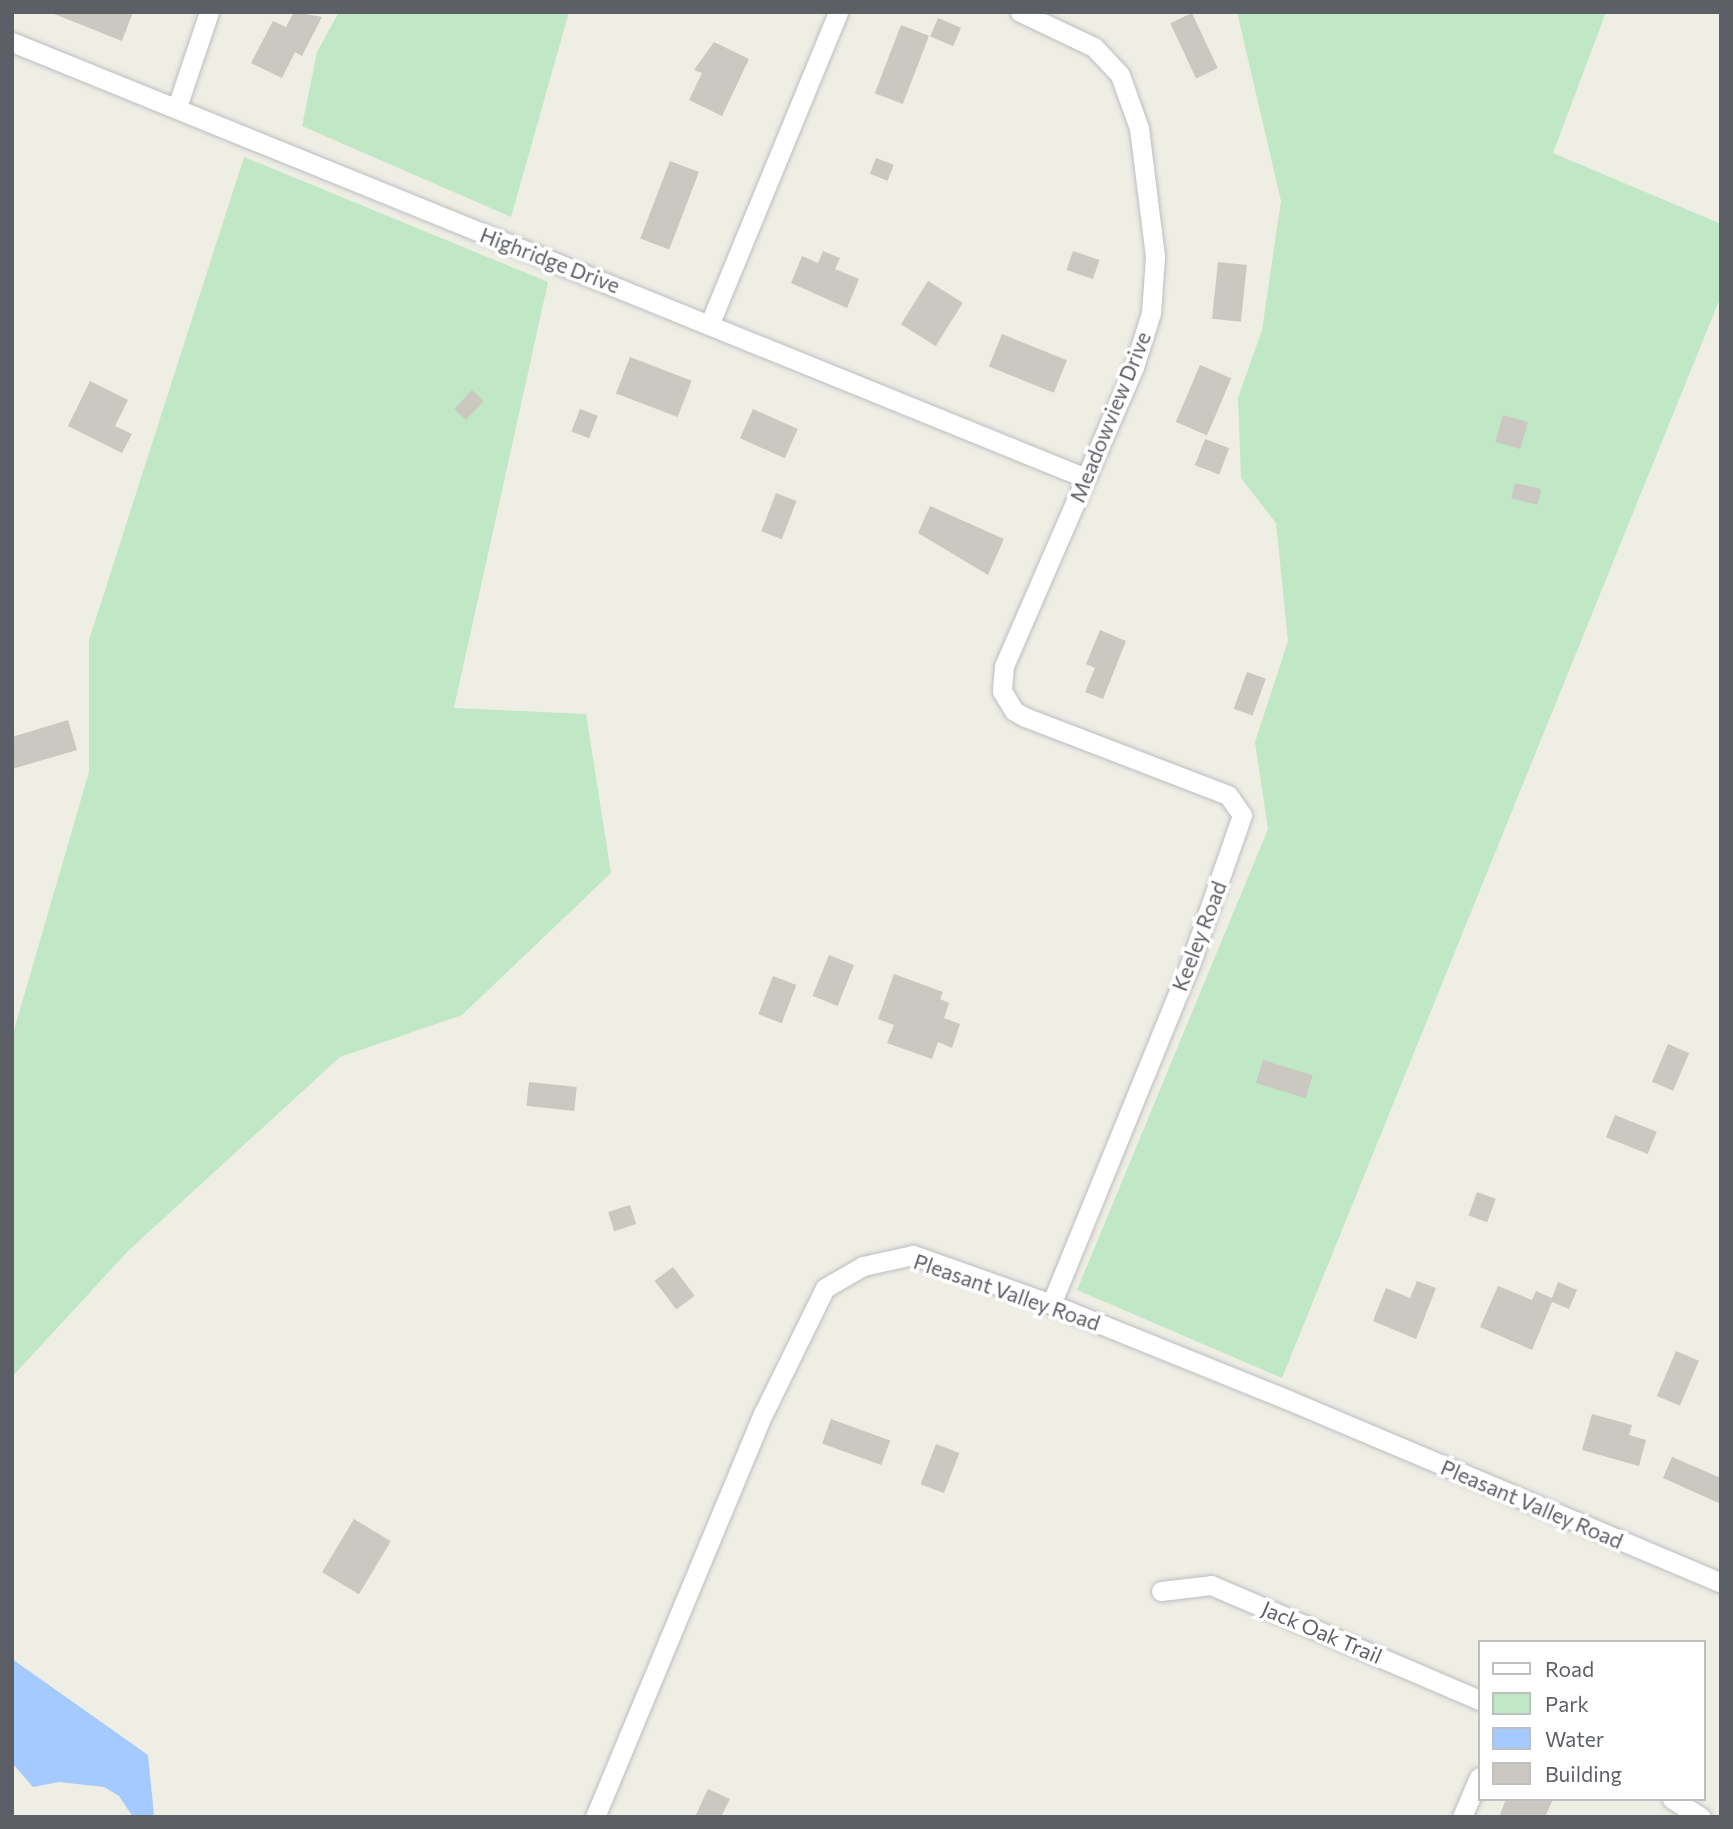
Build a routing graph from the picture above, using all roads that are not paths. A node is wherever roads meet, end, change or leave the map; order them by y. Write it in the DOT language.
graph roads {
  1 [pos="209,12"];
  2 [pos="838,12"];
  3 [pos="1020,12"];
  4 [pos="12,42"];
  5 [pos="177,107"];
  6 [pos="710,323"];
  7 [pos="1086,478"];
  8 [pos="1006,702"];
  9 [pos="1051,1304"];
  10 [pos="1721,1583"];
  11 [pos="1161,1591"];
  12 [pos="1478,1700"];
  13 [pos="1478,1779"];
  14 [pos="1675,1801"];
  15 [pos="595,1817"];
  16 [pos="1462,1817"];
  17 [pos="1700,1817"];
  1 -- 5 [label="street"];
  2 -- 6 [label="street"];
  3 -- 7 [label="street, Meadowview Drive"];
  4 -- 5 [label="street, Highridge Drive"];
  5 -- 6 [label="street, Highridge Drive"];
  6 -- 7 [label="street, Highridge Drive"];
  7 -- 8 [label="street, Meadowview Drive"];
  8 -- 9 [label="street, Keeley Road"];
  9 -- 10 [label="street, Pleasant Valley Road"];
  9 -- 15 [label="street, Pleasant Valley Road"];
  11 -- 12 [label="street, Jack Oak Trail"];
  13 -- 16 [label="street"];
  14 -- 17 [label="street"];
}
